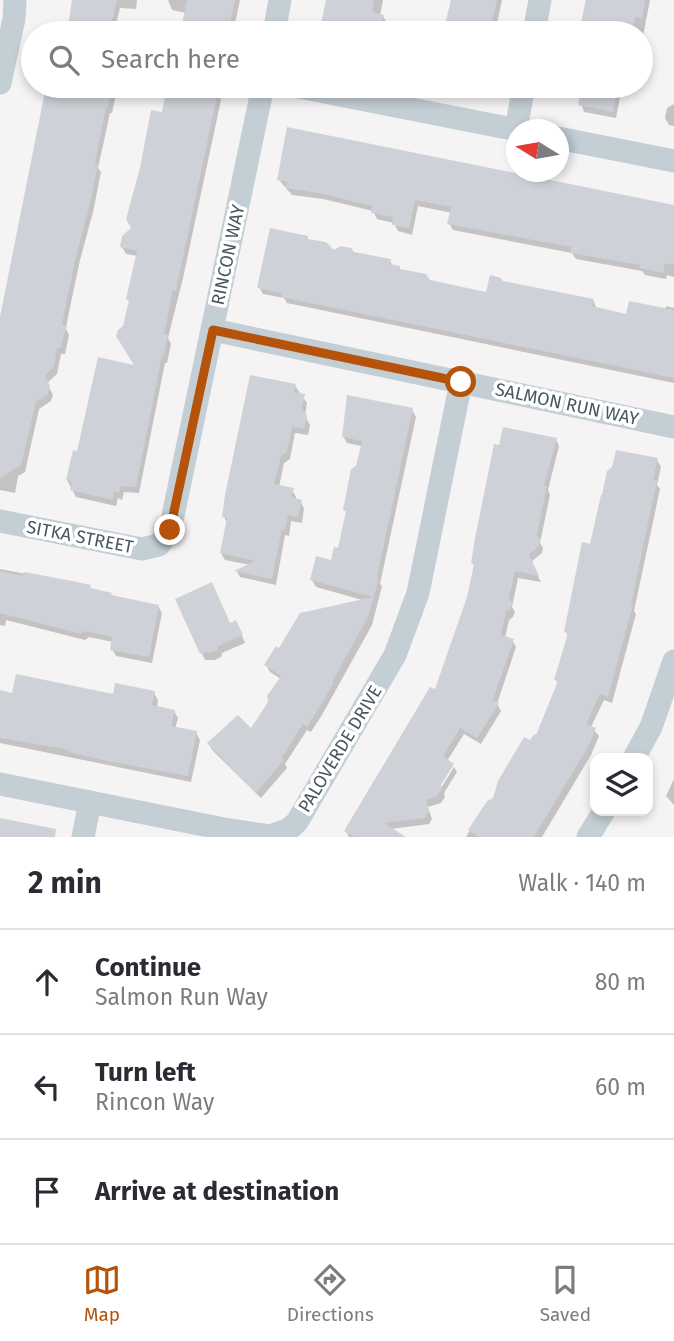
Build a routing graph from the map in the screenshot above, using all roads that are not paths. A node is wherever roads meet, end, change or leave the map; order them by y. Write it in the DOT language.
graph roads {
  1 [pos="280,0"];
  2 [pos="540,0"];
  3 [pos="14,10"];
  4 [pos="276,21"];
  5 [pos="536,21"];
  6 [pos="0,83"];
  7 [pos="261,98"];
  8 [pos="356,98"];
  9 [pos="522,98"];
  10 [pos="519,119"];
  11 [pos="506,127"];
  12 [pos="569,140"];
  13 [pos="674,161"];
  14 [pos="213,330"];
  15 [pos="461,382"];
  16 [pos="674,427"];
  17 [pos="0,521"];
  18 [pos="159,545"];
  19 [pos="674,661"];
  20 [pos="637,753"];
  21 [pos="0,784"];
  22 [pos="90,802"];
  23 [pos="601,816"];
  24 [pos="83,837"];
  25 [pos="588,837"];
  1 -- 4 [label="street"];
  2 -- 5 [label="street"];
  3 -- 6 [label="street"];
  7 -- 14 [label="street, RINCON WAY"];
  8 -- 11 [label="street"];
  9 -- 10 [label="street"];
  12 -- 13 [label="street"];
  14 -- 15 [label="street, SALMON RUN WAY"];
  14 -- 18 [label="street, RINCON WAY"];
  15 -- 16 [label="street, SALMON RUN WAY"];
  15 -- 22 [label="street, PALOVERDE DRIVE"];
  17 -- 18 [label="street, SITKA STREET"];
  19 -- 20 [label="street"];
  21 -- 22 [label="street, PALOVERDE DRIVE"];
  22 -- 24 [label="street"];
  23 -- 25 [label="street"];
}
